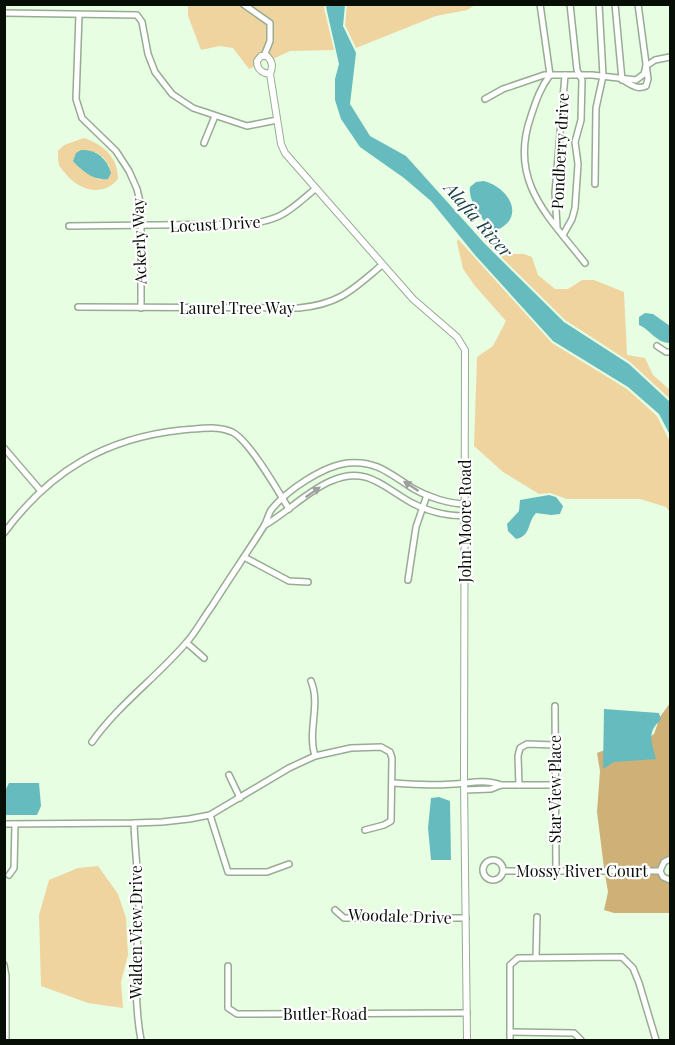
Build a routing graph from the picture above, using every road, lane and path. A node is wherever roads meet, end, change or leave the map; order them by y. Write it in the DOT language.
graph roads {
  1 [pos="243,4"];
  2 [pos="540,4"];
  3 [pos="570,4"];
  4 [pos="599,4"];
  5 [pos="615,4"];
  6 [pos="638,4"];
  7 [pos="4,13"];
  8 [pos="79,15"];
  9 [pos="264,56"];
  10 [pos="670,57"];
  11 [pos="646,66"];
  12 [pos="270,74"];
  13 [pos="550,75"];
  14 [pos="565,75"];
  15 [pos="579,75"];
  16 [pos="603,76"];
  17 [pos="622,80"];
  18 [pos="485,99"];
  19 [pos="215,116"];
  20 [pos="277,120"];
  21 [pos="204,143"];
  22 [pos="595,184"];
  23 [pos="315,189"];
  24 [pos="69,226"];
  25 [pos="141,226"];
  26 [pos="557,227"];
  27 [pos="563,235"];
  28 [pos="585,263"];
  29 [pos="382,265"];
  30 [pos="78,307"];
  31 [pos="141,308"];
  32 [pos="657,346"];
  33 [pos="670,352"];
  34 [pos="4,448"];
  35 [pos="40,490"];
  36 [pos="426,495"];
  37 [pos="282,499"];
  38 [pos="466,504"];
  39 [pos="422,508"];
  40 [pos="289,509"];
  41 [pos="466,516"];
  42 [pos="265,525"];
  43 [pos="4,533"];
  44 [pos="244,557"];
  45 [pos="408,580"];
  46 [pos="308,582"];
  47 [pos="187,643"];
  48 [pos="204,658"];
  49 [pos="311,681"];
  50 [pos="555,706"];
  51 [pos="92,742"];
  52 [pos="555,745"];
  53 [pos="315,756"];
  54 [pos="229,776"];
  55 [pos="464,782"];
  56 [pos="484,782"];
  57 [pos="392,783"];
  58 [pos="501,785"];
  59 [pos="519,785"];
  60 [pos="555,785"];
  61 [pos="465,790"];
  62 [pos="484,790"];
  63 [pos="240,798"];
  64 [pos="210,815"];
  65 [pos="134,823"];
  66 [pos="4,824"];
  67 [pos="15,824"];
  68 [pos="364,830"];
  69 [pos="670,859"];
  70 [pos="289,864"];
  71 [pos="504,871"];
  72 [pos="556,871"];
  73 [pos="660,871"];
  74 [pos="9,874"];
  75 [pos="670,880"];
  76 [pos="335,910"];
  77 [pos="537,917"];
  78 [pos="466,918"];
  79 [pos="536,957"];
  80 [pos="4,965"];
  81 [pos="228,966"];
  82 [pos="5,997"];
  83 [pos="467,1013"];
  84 [pos="510,1032"];
  85 [pos="6,1041"];
  86 [pos="141,1041"];
  87 [pos="467,1041"];
  88 [pos="510,1041"];
  89 [pos="581,1041"];
  90 [pos="656,1041"];
  1 -- 9 [label="street"];
  2 -- 13 [label="street"];
  3 -- 15 [label="street"];
  4 -- 16 [label="street"];
  5 -- 17 [label="street"];
  6 -- 11 [label="street"];
  7 -- 8 [label="street"];
  8 -- 19 [label="street"];
  8 -- 25 [label="street, Ackerly Way"];
  9 -- 12 [label="street, John Moore Road"];
  9 -- 12 [label="street, John Moore Road"];
  10 -- 11 [label="street"];
  11 -- 17 [label="street"];
  11 -- 17 [label="street"];
  12 -- 20 [label="street, John Moore Road"];
  13 -- 14 [label="street"];
  13 -- 18 [label="street"];
  13 -- 26 [label="street"];
  14 -- 15 [label="street"];
  14 -- 26 [label="street, Pondberry drive"];
  15 -- 16 [label="street"];
  15 -- 27 [label="street"];
  16 -- 17 [label="street"];
  16 -- 22 [label="street"];
  19 -- 20 [label="street"];
  19 -- 21 [label="street"];
  20 -- 23 [label="street, John Moore Road"];
  23 -- 25 [label="street, Locust Drive"];
  23 -- 29 [label="street, John Moore Road"];
  24 -- 25 [label="street, Locust Drive"];
  25 -- 31 [label="street, Ackerly Way"];
  26 -- 27 [label="street"];
  27 -- 28 [label="street"];
  29 -- 31 [label="street, Laurel Tree Way"];
  29 -- 38 [label="street, John Moore Road"];
  30 -- 31 [label="street, Laurel Tree Way"];
  32 -- 33 [label="street"];
  34 -- 35 [label="street"];
  35 -- 37 [label="street"];
  35 -- 43 [label="street"];
  36 -- 37 [label="street, one-way"];
  36 -- 38 [label="street"];
  36 -- 39 [label="street"];
  37 -- 40 [label="street"];
  37 -- 42 [label="street"];
  38 -- 41 [label="street, John Moore Road"];
  40 -- 39 [label="street, one-way"];
  39 -- 41 [label="street"];
  39 -- 45 [label="street"];
  40 -- 42 [label="street"];
  41 -- 55 [label="street, John Moore Road"];
  42 -- 44 [label="street"];
  44 -- 46 [label="street"];
  44 -- 47 [label="street"];
  47 -- 48 [label="street"];
  47 -- 51 [label="street"];
  49 -- 53 [label="street"];
  50 -- 52 [label="street, Star View Place"];
  52 -- 59 [label="street"];
  52 -- 60 [label="street, Star View Place"];
  53 -- 57 [label="street"];
  53 -- 63 [label="street"];
  54 -- 63 [label="street"];
  55 -- 56 [label="street"];
  55 -- 57 [label="street"];
  55 -- 61 [label="street, John Moore Road"];
  56 -- 58 [label="street"];
  56 -- 62 [label="street"];
  57 -- 68 [label="street"];
  58 -- 59 [label="street"];
  58 -- 62 [label="street"];
  59 -- 60 [label="street"];
  60 -- 72 [label="street, Star View Place"];
  61 -- 62 [label="street"];
  61 -- 78 [label="street, John Moore Road"];
  63 -- 64 [label="street"];
  64 -- 65 [label="street"];
  64 -- 70 [label="street"];
  65 -- 67 [label="street"];
  65 -- 86 [label="street, Walden View Drive"];
  66 -- 67 [label="street"];
  67 -- 74 [label="street"];
  69 -- 73 [label="street"];
  71 -- 72 [label="street, Mossy River Court"];
  72 -- 73 [label="street, Mossy River Court"];
  73 -- 75 [label="street"];
  76 -- 78 [label="street, Woodale Drive"];
  77 -- 79 [label="street"];
  78 -- 83 [label="street, John Moore Road"];
  79 -- 84 [label="street"];
  79 -- 90 [label="street"];
  80 -- 82 [label="street"];
  81 -- 83 [label="street, Butler Road"];
  82 -- 85 [label="street"];
  83 -- 87 [label="street, John Moore Road"];
  84 -- 88 [label="street"];
  84 -- 89 [label="street"];
}
